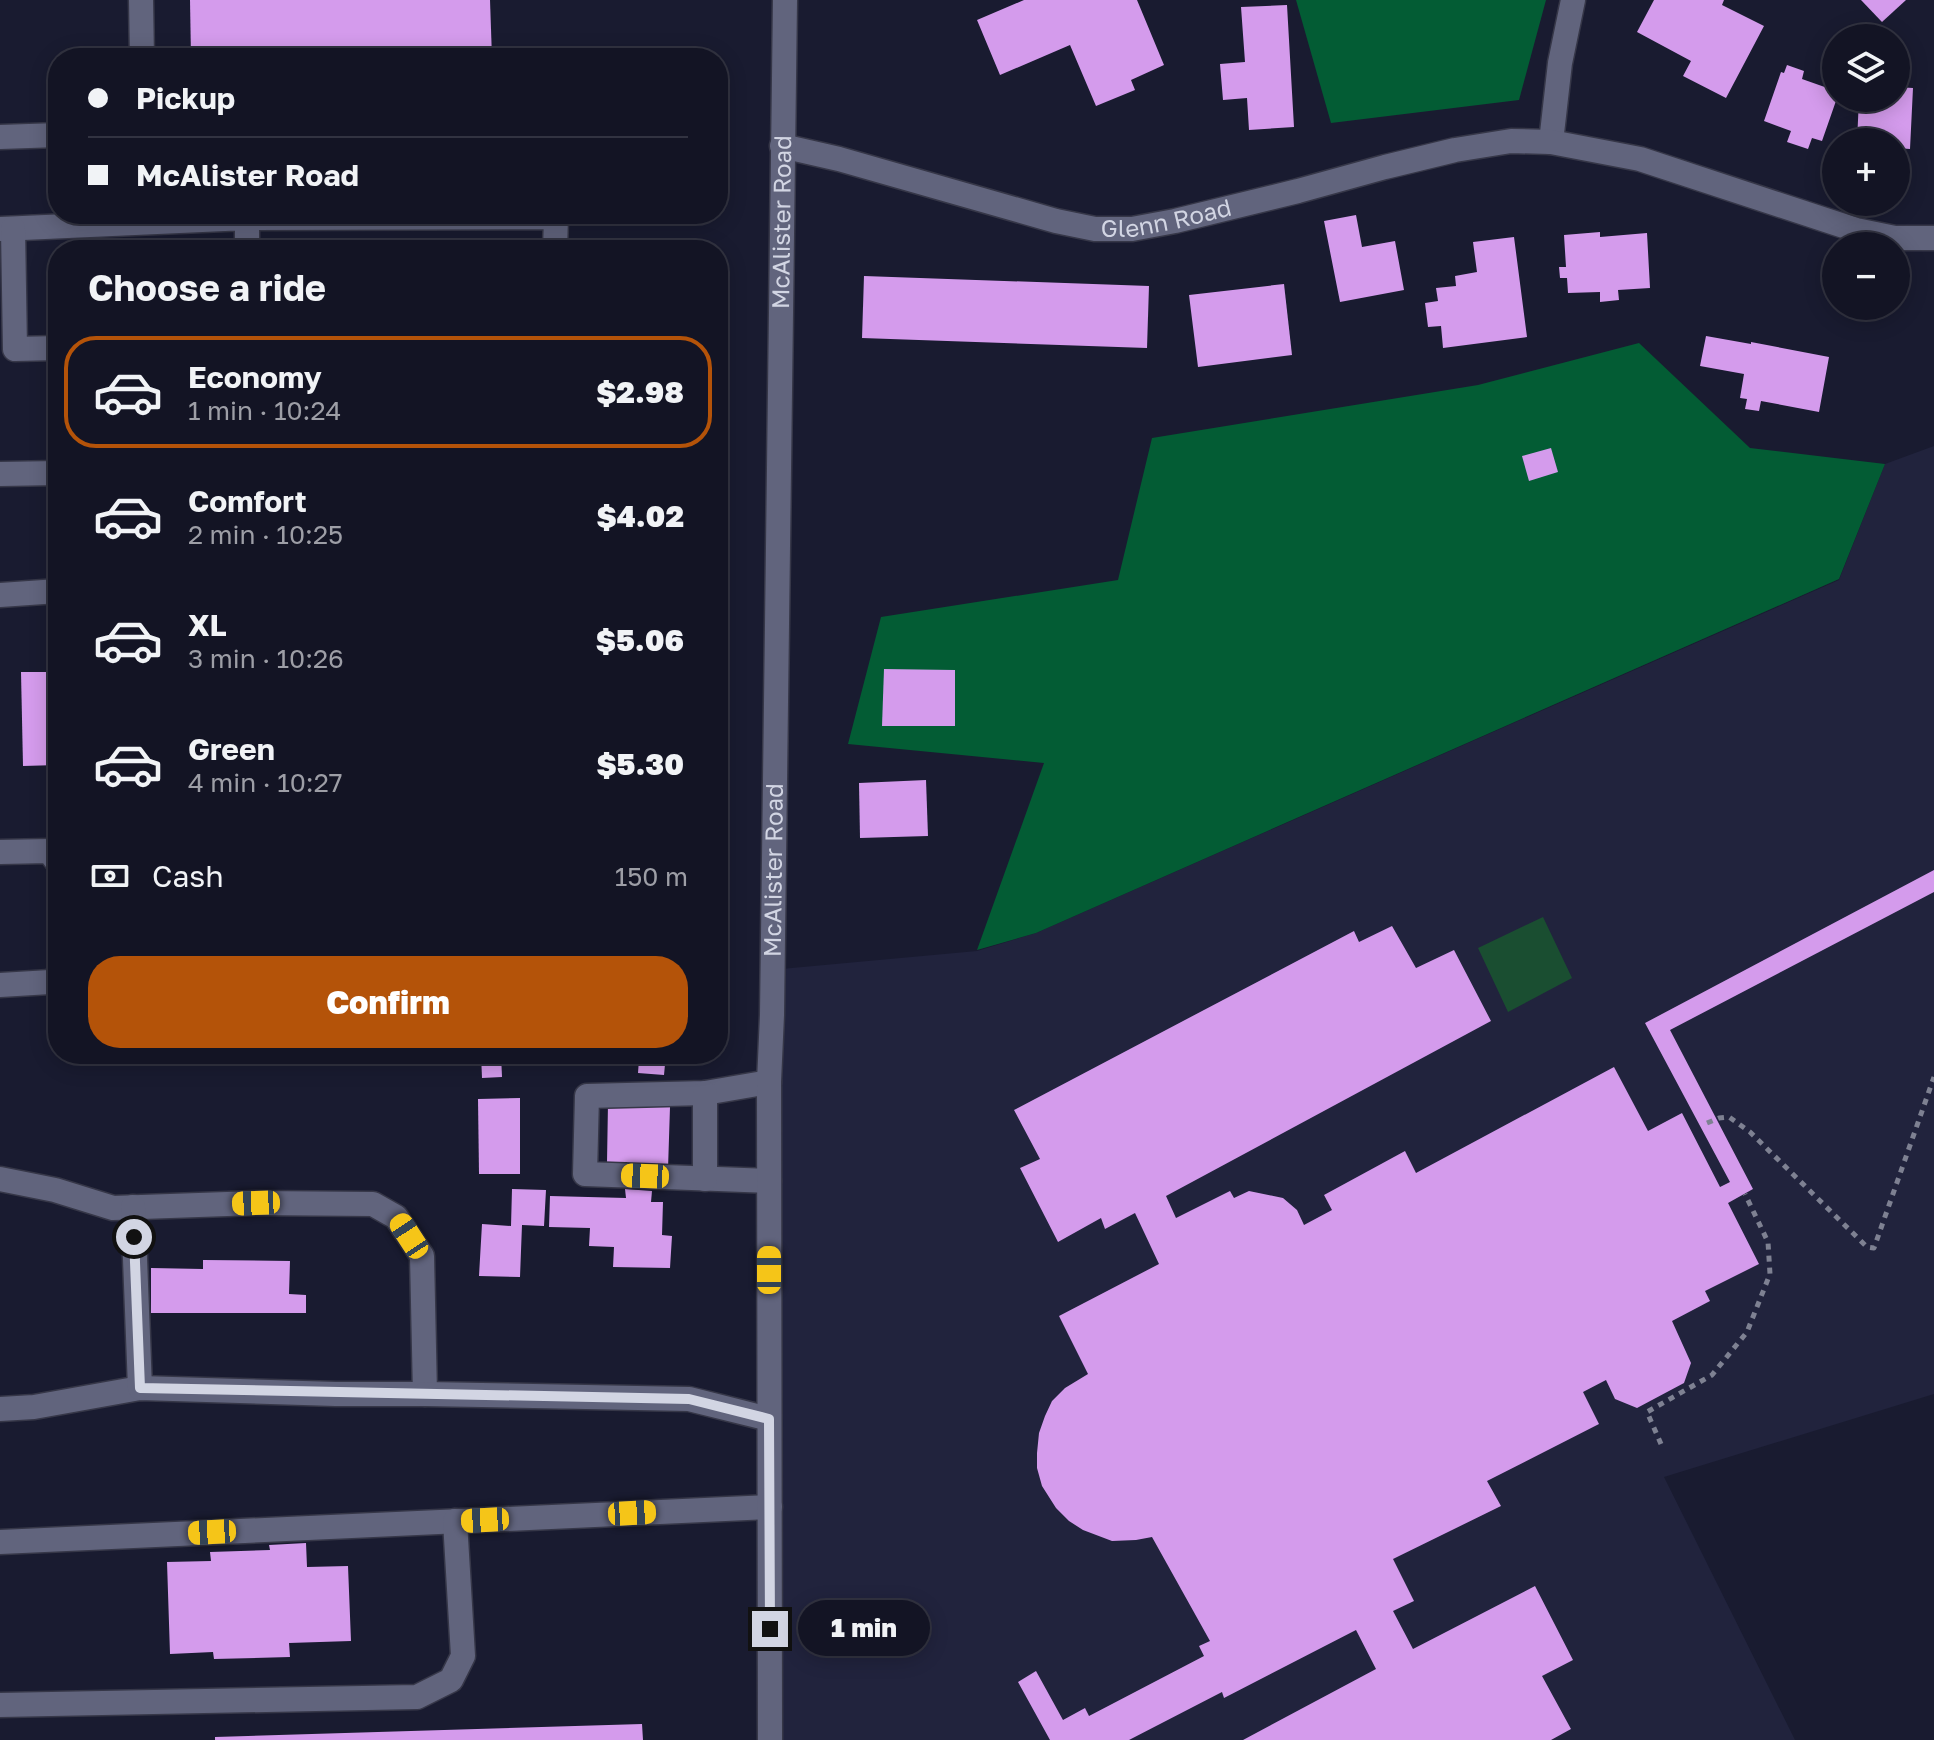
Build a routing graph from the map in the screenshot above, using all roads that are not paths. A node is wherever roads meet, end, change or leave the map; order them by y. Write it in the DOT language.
graph roads {
  1 [pos="141,0"];
  2 [pos="785,0"];
  3 [pos="1573,0"];
  4 [pos="142,48"];
  5 [pos="48,135"];
  6 [pos="0,137"];
  7 [pos="1551,142"];
  8 [pos="782,146"];
  9 [pos="116,224"];
  10 [pos="6,229"];
  11 [pos="1934,238"];
  12 [pos="48,348"];
  13 [pos="48,473"];
  14 [pos="0,474"];
  15 [pos="48,592"];
  16 [pos="0,595"];
  17 [pos="48,851"];
  18 [pos="0,852"];
  19 [pos="48,982"];
  20 [pos="0,985"];
  21 [pos="769,1082"];
  22 [pos="705,1093"];
  23 [pos="0,1179"];
  24 [pos="705,1179"];
  25 [pos="769,1181"];
  26 [pos="133,1207"];
  27 [pos="140,1388"];
  28 [pos="425,1394"];
  29 [pos="0,1409"];
  30 [pos="769,1419"];
  31 [pos="770,1507"];
  32 [pos="455,1521"];
  33 [pos="0,1542"];
  34 [pos="0,1705"];
  35 [pos="770,1740"];
  1 -- 4 [label="street"];
  2 -- 8 [label="street, McAlister Road"];
  3 -- 7 [label="street"];
  5 -- 6 [label="street"];
  7 -- 8 [label="street, Glenn Road"];
  7 -- 11 [label="street, Glenn Road"];
  8 -- 21 [label="street, McAlister Road"];
  9 -- 10 [label="street"];
  10 -- 12 [label="street"];
  13 -- 14 [label="street"];
  15 -- 16 [label="street"];
  17 -- 18 [label="street"];
  19 -- 20 [label="street"];
  21 -- 22 [label="street"];
  21 -- 25 [label="street, McAlister Road"];
  22 -- 24 [label="street"];
  22 -- 24 [label="street"];
  23 -- 26 [label="street"];
  24 -- 25 [label="street"];
  25 -- 30 [label="street, McAlister Road"];
  26 -- 27 [label="street"];
  26 -- 28 [label="street"];
  27 -- 28 [label="street"];
  27 -- 29 [label="street"];
  28 -- 30 [label="street"];
  30 -- 31 [label="street, McAlister Road"];
  31 -- 32 [label="street"];
  31 -- 35 [label="street, McAlister Road"];
  32 -- 33 [label="street"];
  32 -- 34 [label="street"];
}
